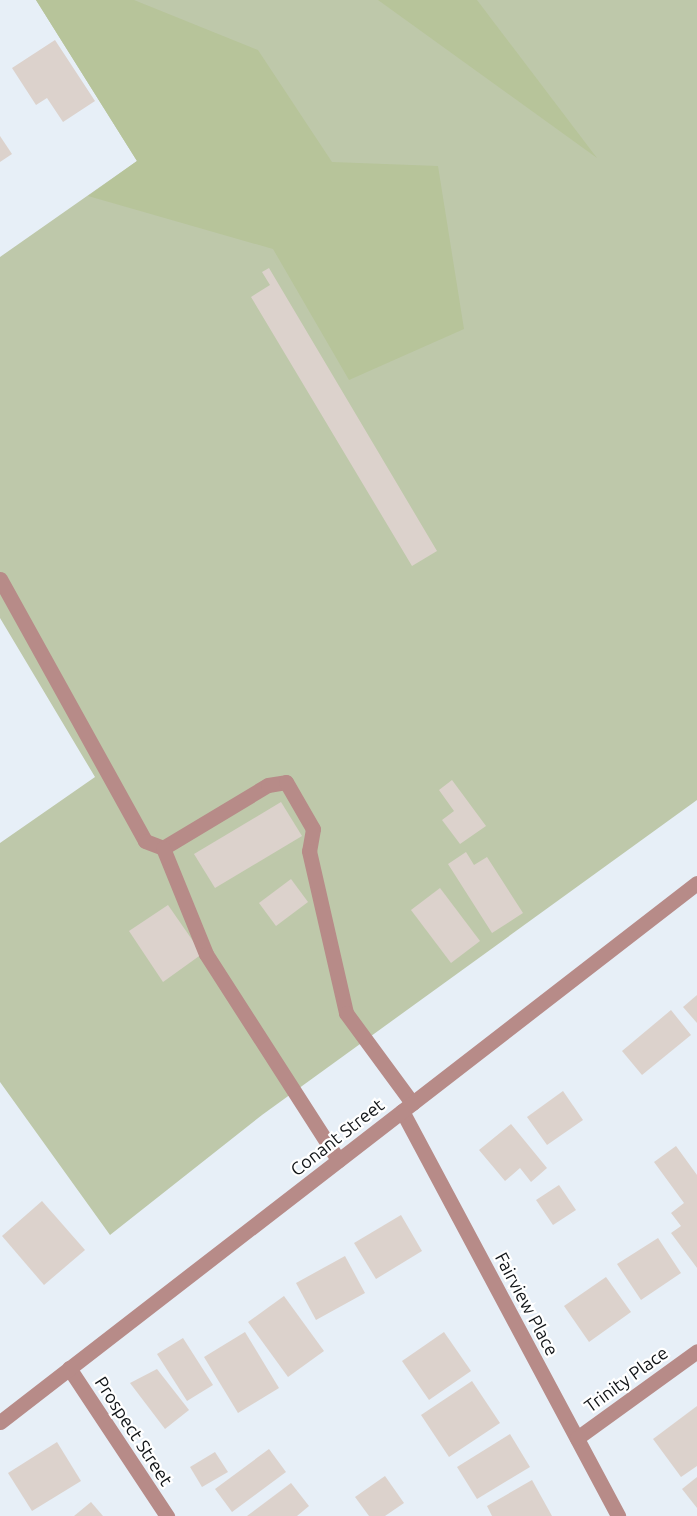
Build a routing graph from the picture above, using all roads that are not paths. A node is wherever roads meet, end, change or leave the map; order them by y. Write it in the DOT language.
graph roads {
  1 [pos="0,579"];
  2 [pos="163,848"];
  3 [pos="697,883"];
  4 [pos="407,1107"];
  5 [pos="338,1161"];
  6 [pos="697,1352"];
  7 [pos="69,1368"];
  8 [pos="0,1422"];
  9 [pos="577,1437"];
  10 [pos="167,1516"];
  11 [pos="618,1516"];
  1 -- 2 [label="street"];
  2 -- 4 [label="street, Fairview Place"];
  2 -- 5 [label="street"];
  3 -- 4 [label="street, Conant Street"];
  4 -- 5 [label="street, Conant Street"];
  4 -- 9 [label="street, Fairview Place"];
  5 -- 7 [label="street, Conant Street"];
  6 -- 9 [label="street, Trinity Place"];
  7 -- 8 [label="street, Conant Street"];
  7 -- 10 [label="street, Prospect Street"];
  9 -- 11 [label="street, Fairview Place"];
}
